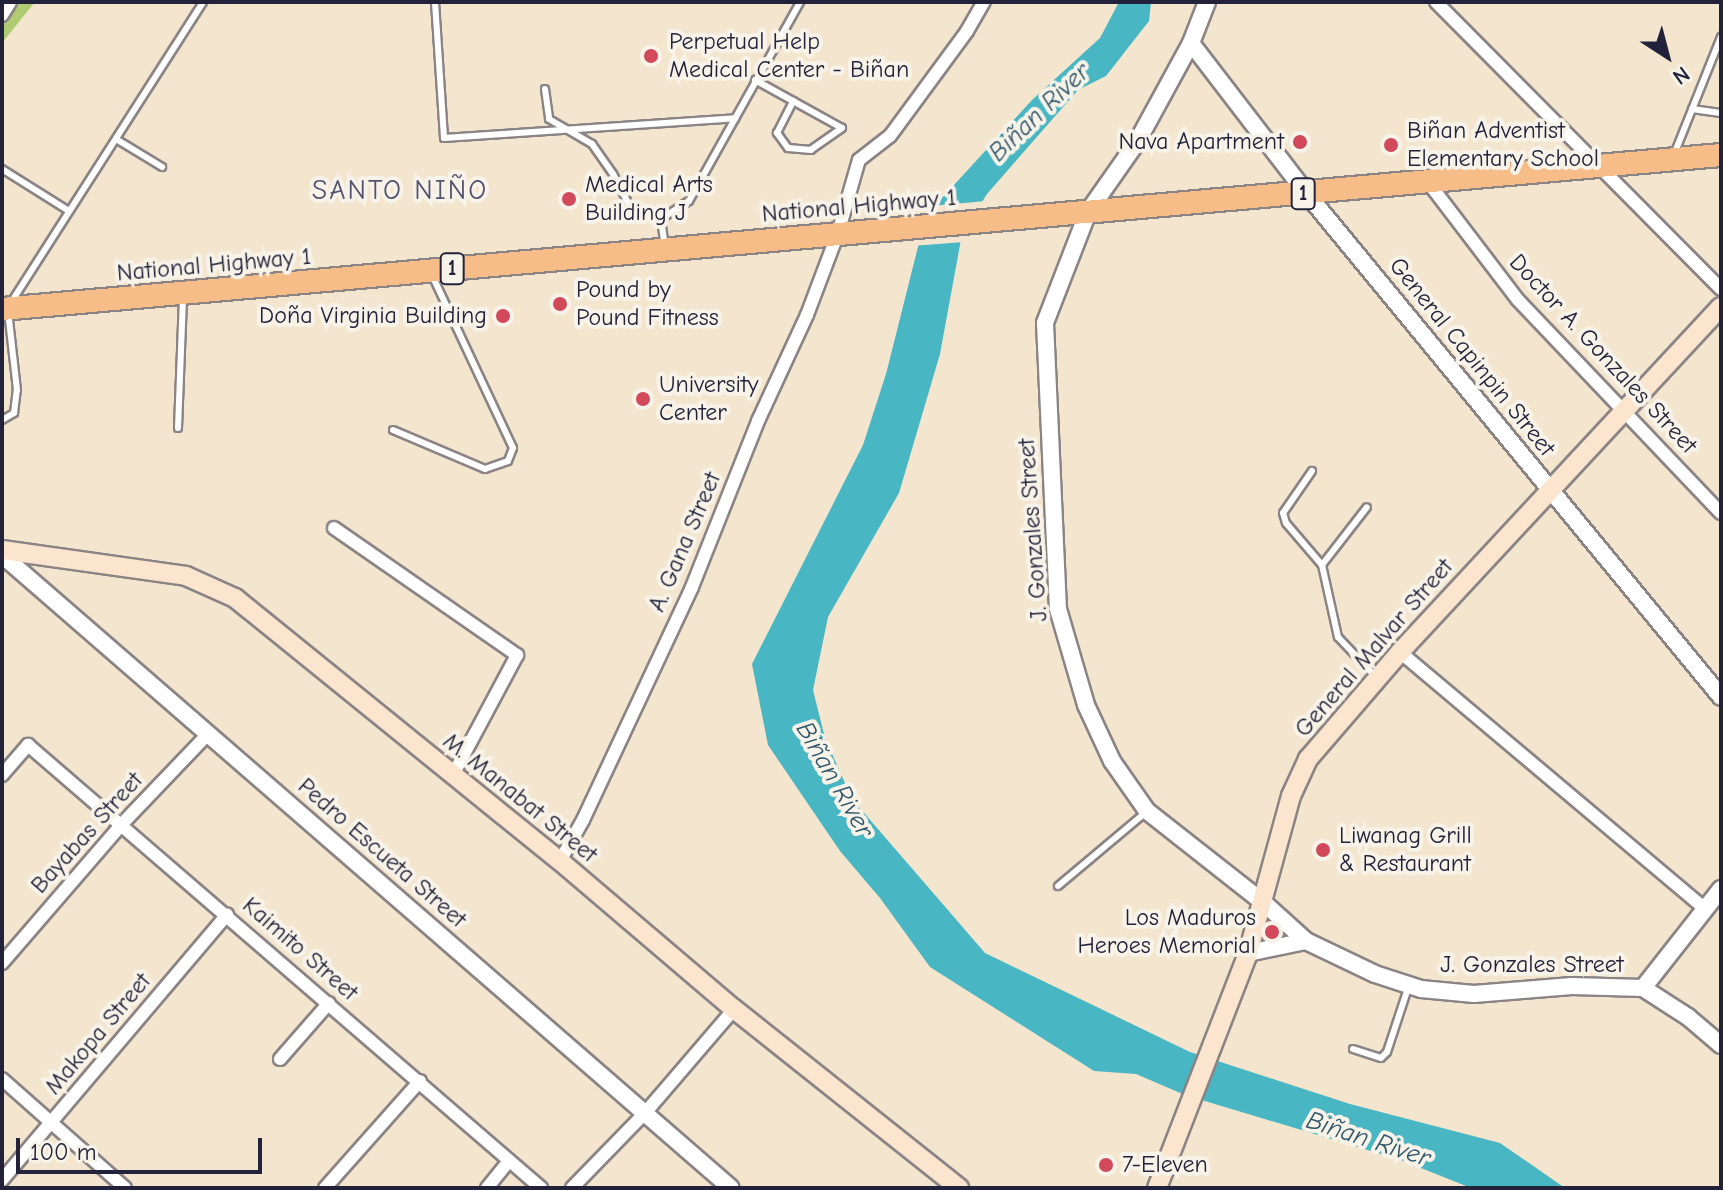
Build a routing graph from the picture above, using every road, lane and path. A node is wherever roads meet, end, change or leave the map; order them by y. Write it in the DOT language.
graph roads {
  1 [pos="10,2"];
  2 [pos="203,2"];
  3 [pos="435,2"];
  4 [pos="800,2"];
  5 [pos="984,2"];
  6 [pos="1207,2"];
  7 [pos="1436,2"];
  8 [pos="2,15"];
  9 [pos="1721,37"];
  10 [pos="1191,43"];
  11 [pos="755,80"];
  12 [pos="545,89"];
  13 [pos="793,101"];
  14 [pos="1692,109"];
  15 [pos="1721,113"];
  16 [pos="735,118"];
  17 [pos="572,130"];
  18 [pos="116,139"];
  19 [pos="1721,155"];
  20 [pos="1672,159"];
  21 [pos="1599,165"];
  22 [pos="162,167"];
  23 [pos="2,169"];
  24 [pos="1428,182"];
  25 [pos="1307,194"];
  26 [pos="69,211"];
  27 [pos="1088,212"];
  28 [pos="661,219"];
  29 [pos="838,233"];
  30 [pos="665,249"];
  31 [pos="430,271"];
  32 [pos="1721,289"];
  33 [pos="182,294"];
  34 [pos="1721,307"];
  35 [pos="5,309"];
  36 [pos="1623,412"];
  37 [pos="2,420"];
  38 [pos="178,428"];
  39 [pos="393,430"];
  40 [pos="1312,471"];
  41 [pos="1549,489"];
  42 [pos="1367,507"];
  43 [pos="1721,513"];
  44 [pos="334,528"];
  45 [pos="2,553"];
  46 [pos="1322,565"];
  47 [pos="1400,652"];
  48 [pos="1377,678"];
  49 [pos="1721,697"];
  50 [pos="208,734"];
  51 [pos="2,775"];
  52 [pos="453,775"];
  53 [pos="1147,811"];
  54 [pos="121,825"];
  55 [pos="560,861"];
  56 [pos="1058,886"];
  57 [pos="1721,889"];
  58 [pos="1264,903"];
  59 [pos="1705,909"];
  60 [pos="227,915"];
  61 [pos="1306,941"];
  62 [pos="1248,953"];
  63 [pos="2,963"];
  64 [pos="1409,985"];
  65 [pos="1643,988"];
  66 [pos="329,1003"];
  67 [pos="734,1009"];
  68 [pos="1721,1045"];
  69 [pos="1353,1049"];
  70 [pos="280,1059"];
  71 [pos="2,1079"];
  72 [pos="420,1081"];
  73 [pos="645,1113"];
  74 [pos="51,1123"];
  75 [pos="509,1161"];
  76 [pos="2,1180"];
  77 [pos="125,1188"];
  78 [pos="325,1188"];
  79 [pos="487,1188"];
  80 [pos="541,1188"];
  81 [pos="572,1188"];
  82 [pos="731,1188"];
  83 [pos="959,1188"];
  84 [pos="1157,1188"];
  1 -- 8 [label="street"];
  2 -- 18 [label="lane"];
  3 -- 17 [label="lane"];
  4 -- 11 [label="lane"];
  5 -- 29 [label="street, A. Gana Street"];
  6 -- 10 [label="street, J. Gonzales Street"];
  7 -- 21 [label="street"];
  9 -- 14 [label="lane"];
  10 -- 25 [label="street, General Capinpin Street"];
  10 -- 27 [label="street, J. Gonzales Street"];
  11 -- 13 [label="lane"];
  11 -- 16 [label="lane"];
  12 -- 17 [label="lane"];
  13 -- 13 [label="lane"];
  14 -- 15 [label="lane"];
  14 -- 20 [label="lane"];
  16 -- 17 [label="lane"];
  16 -- 28 [label="lane"];
  17 -- 28 [label="lane"];
  18 -- 22 [label="lane"];
  18 -- 26 [label="lane"];
  19 -- 20 [label="highway, National Highway 1 / 1"];
  20 -- 21 [label="highway, National Highway 1 / 1"];
  21 -- 24 [label="highway, National Highway 1 / 1"];
  21 -- 32 [label="street"];
  23 -- 26 [label="lane"];
  24 -- 25 [label="highway, National Highway 1 / 1"];
  24 -- 36 [label="street, Doctor A. Gonzales Street"];
  25 -- 27 [label="highway, National Highway 1 / 1"];
  25 -- 41 [label="street, General Capinpin Street"];
  26 -- 35 [label="lane"];
  27 -- 29 [label="highway, National Highway 1 / 1"];
  27 -- 53 [label="street, J. Gonzales Street"];
  28 -- 30 [label="lane"];
  29 -- 30 [label="highway, National Highway 1 / 1"];
  29 -- 55 [label="street, A. Gana Street"];
  30 -- 31 [label="highway, National Highway 1 / 1"];
  31 -- 33 [label="highway, National Highway 1 / 1"];
  31 -- 39 [label="lane"];
  33 -- 35 [label="highway, National Highway 1 / 1"];
  33 -- 38 [label="lane"];
  34 -- 36 [label="main road, General Malvar Street"];
  35 -- 37 [label="lane"];
  36 -- 41 [label="main road, General Malvar Street"];
  36 -- 43 [label="street, Doctor A. Gonzales Street"];
  40 -- 46 [label="lane"];
  41 -- 47 [label="main road, General Malvar Street"];
  41 -- 49 [label="street, General Capinpin Street"];
  42 -- 46 [label="lane"];
  44 -- 52 [label="street"];
  45 -- 50 [label="street, Pedro Escueta Street"];
  45 -- 52 [label="main road, M. Manabat Street"];
  46 -- 48 [label="lane"];
  47 -- 48 [label="main road, General Malvar Street"];
  47 -- 59 [label="street"];
  48 -- 58 [label="main road, General Malvar Street"];
  50 -- 54 [label="street, Bayabas Street"];
  50 -- 73 [label="street, Pedro Escueta Street"];
  51 -- 54 [label="street, Kaimito Street"];
  52 -- 55 [label="main road, M. Manabat Street"];
  53 -- 56 [label="lane"];
  53 -- 58 [label="street, J. Gonzales Street"];
  54 -- 60 [label="street, Kaimito Street"];
  54 -- 63 [label="street, Bayabas Street"];
  55 -- 67 [label="main road, M. Manabat Street"];
  57 -- 59 [label="street"];
  58 -- 61 [label="street, J. Gonzales Street"];
  58 -- 62 [label="main road, General Malvar Street"];
  59 -- 65 [label="street"];
  60 -- 66 [label="street, Kaimito Street"];
  60 -- 74 [label="street, Makopa Street"];
  61 -- 62 [label="street"];
  61 -- 64 [label="street, J. Gonzales Street"];
  62 -- 84 [label="main road, General Malvar Street"];
  64 -- 65 [label="street, J. Gonzales Street"];
  64 -- 69 [label="lane"];
  65 -- 68 [label="street, J. Gonzales Street"];
  66 -- 70 [label="street"];
  66 -- 72 [label="street, Kaimito Street"];
  67 -- 73 [label="street"];
  67 -- 83 [label="main road, M. Manabat Street"];
  71 -- 74 [label="street"];
  72 -- 75 [label="street, Kaimito Street"];
  72 -- 78 [label="street"];
  73 -- 81 [label="street"];
  73 -- 82 [label="street, Pedro Escueta Street"];
  74 -- 76 [label="street, Makopa Street"];
  74 -- 77 [label="street"];
  75 -- 79 [label="street"];
  75 -- 80 [label="street, Kaimito Street"];
}
